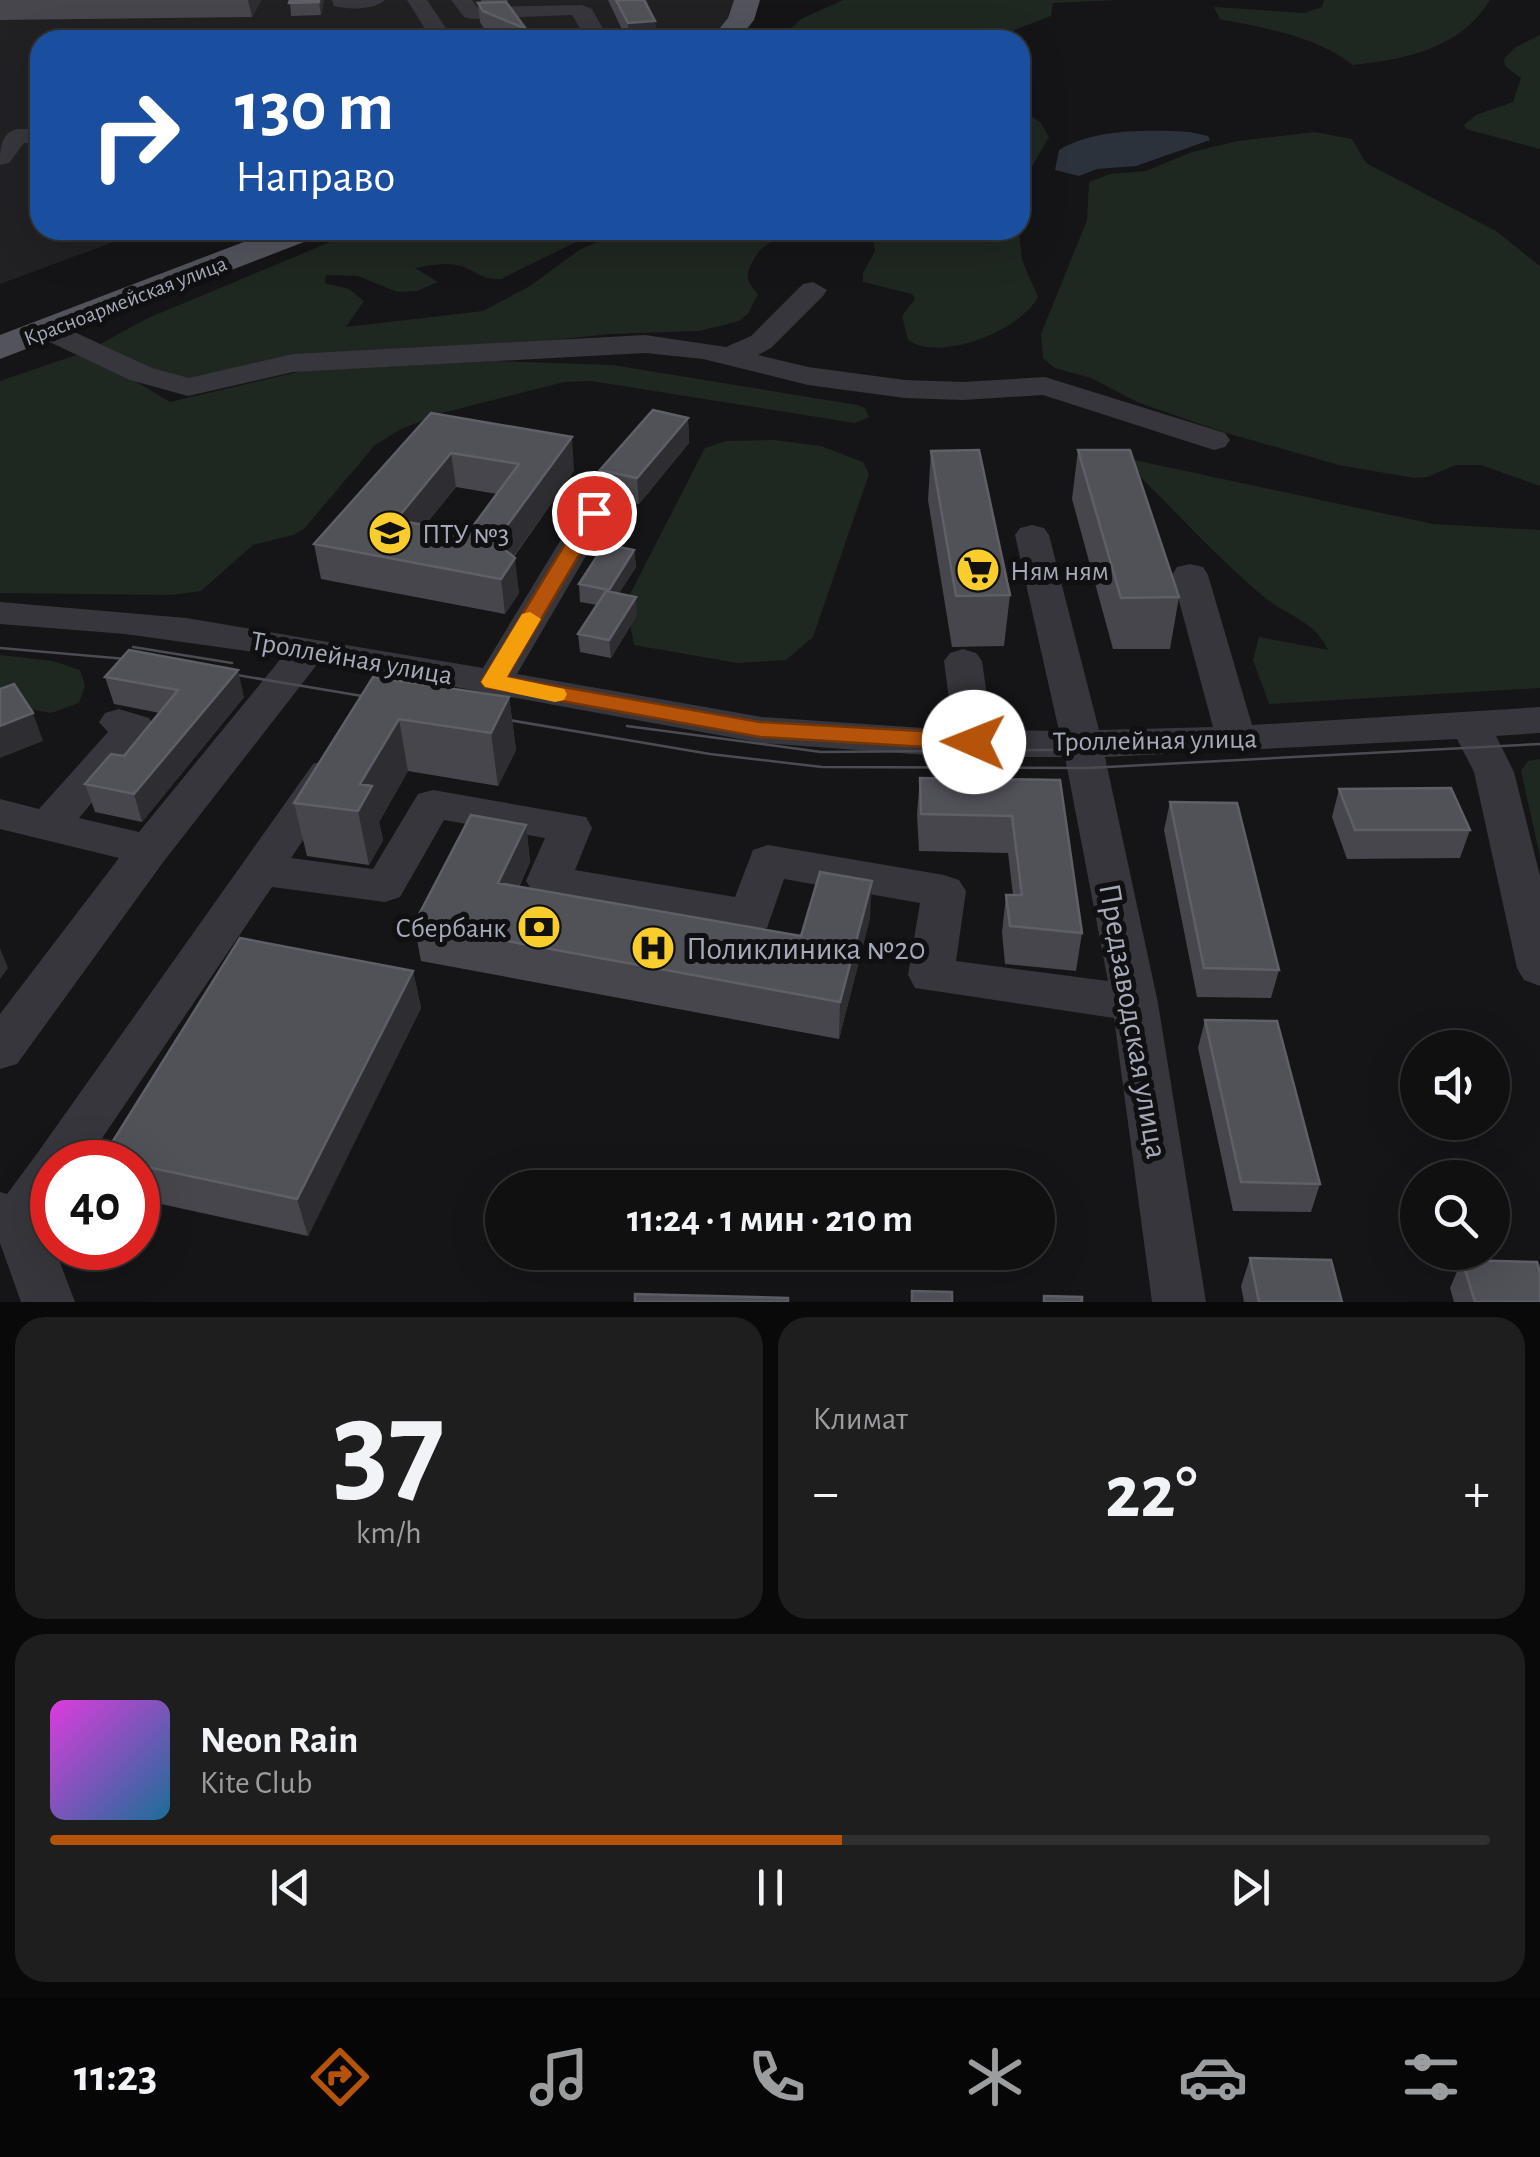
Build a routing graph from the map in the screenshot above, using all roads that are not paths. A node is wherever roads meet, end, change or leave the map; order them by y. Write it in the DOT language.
graph roads {
  1 [pos="376,0"];
  2 [pos="417,0"];
  3 [pos="461,0"];
  4 [pos="747,0"];
  5 [pos="762,0"];
  6 [pos="341,2"];
  7 [pos="436,30"];
  8 [pos="593,30"];
  9 [pos="732,30"];
  10 [pos="747,30"];
  11 [pos="30,136"];
  12 [pos="30,157"];
  13 [pos="0,158"];
  14 [pos="255,240"];
  15 [pos="279,240"];
  16 [pos="813,290"];
  17 [pos="46,330"];
  18 [pos="2,342"];
  19 [pos="730,356"];
  20 [pos="1214,440"];
  21 [pos="594,513"];
  22 [pos="1032,535"];
  23 [pos="1190,575"];
  24 [pos="0,613"];
  25 [pos="309,649"];
  26 [pos="963,662"];
  27 [pos="493,682"];
  28 [pos="1540,720"];
  29 [pos="119,722"];
  30 [pos="1470,725"];
  31 [pos="1236,738"];
  32 [pos="1081,741"];
  33 [pos="974,742"];
  34 [pos="347,746"];
  35 [pos="0,814"];
  36 [pos="48,826"];
  37 [pos="149,850"];
  38 [pos="262,870"];
  39 [pos="1540,968"];
  40 [pos="1134,1002"];
  41 [pos="5,1036"];
  42 [pos="73,1140"];
  43 [pos="30,1195"];
  44 [pos="9,1217"];
  45 [pos="48,1302"];
  46 [pos="1179,1302"];
  1 -- 6 [label="street"];
  2 -- 7 [label="street"];
  3 -- 8 [label="street"];
  4 -- 9 [label="main road"];
  5 -- 10 [label="main road"];
  11 -- 13 [label="street"];
  12 -- 13 [label="street"];
  14 -- 18 [label="main road, Красноармейская улица"];
  15 -- 17 [label="main road, Красноармейская улица"];
  16 -- 19 [label="street"];
  17 -- 18 [label="main road, Красноармейская улица"];
  17 -- 19 [label="street"];
  19 -- 20 [label="street"];
  21 -- 27 [label="street"];
  22 -- 32 [label="street, Предзаводская улица"];
  23 -- 31 [label="street"];
  24 -- 25 [label="street, Троллейная улица"];
  25 -- 27 [label="street, Троллейная улица"];
  25 -- 37 [label="street"];
  26 -- 33 [label="street"];
  27 -- 33 [label="street, Троллейная улица"];
  28 -- 30 [label="street, Троллейная улица"];
  29 -- 36 [label="street"];
  30 -- 31 [label="street, Троллейная улица"];
  30 -- 39 [label="street"];
  31 -- 32 [label="street, Троллейная улица"];
  32 -- 33 [label="street, Троллейная улица"];
  32 -- 40 [label="street, Предзаводская улица"];
  34 -- 38 [label="street"];
  35 -- 36 [label="street"];
  36 -- 37 [label="street"];
  37 -- 41 [label="street"];
  38 -- 40 [label="street"];
  38 -- 42 [label="street"];
  40 -- 46 [label="street, Предзаводская улица"];
  43 -- 44 [label="street"];
  44 -- 45 [label="street"];
}
